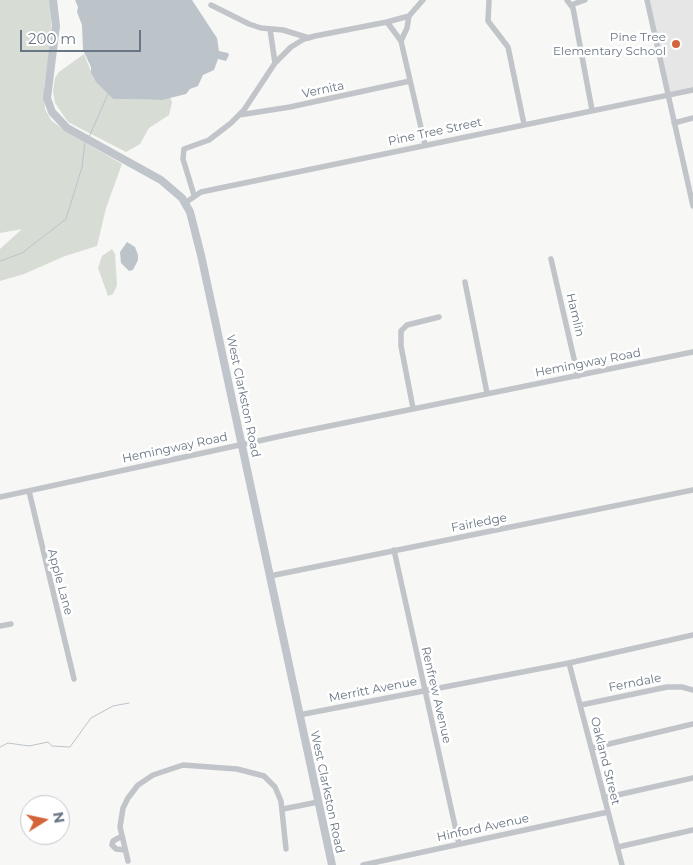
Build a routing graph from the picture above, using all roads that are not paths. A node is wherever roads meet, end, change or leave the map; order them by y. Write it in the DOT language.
graph roads {
  1 [pos="53,0"];
  2 [pos="423,0"];
  3 [pos="489,0"];
  4 [pos="567,0"];
  5 [pos="586,0"];
  6 [pos="647,0"];
  7 [pos="211,5"];
  8 [pos="571,5"];
  9 [pos="409,16"];
  10 [pos="387,22"];
  11 [pos="270,29"];
  12 [pos="294,32"];
  13 [pos="309,38"];
  14 [pos="401,41"];
  15 [pos="294,45"];
  16 [pos="275,63"];
  17 [pos="410,81"];
  18 [pos="693,90"];
  19 [pos="668,95"];
  20 [pos="592,110"];
  21 [pos="239,115"];
  22 [pos="693,118"];
  23 [pos="674,123"];
  24 [pos="524,124"];
  25 [pos="425,145"];
  26 [pos="194,195"];
  27 [pos="185,203"];
  28 [pos="693,206"];
  29 [pos="551,259"];
  30 [pos="465,282"];
  31 [pos="439,317"];
  32 [pos="693,352"];
  33 [pos="578,376"];
  34 [pos="487,393"];
  35 [pos="413,408"];
  36 [pos="242,444"];
  37 [pos="29,490"];
  38 [pos="693,490"];
  39 [pos="0,497"];
  40 [pos="394,550"];
  41 [pos="270,576"];
  42 [pos="11,624"];
  43 [pos="0,626"];
  44 [pos="693,636"];
  45 [pos="569,663"];
  46 [pos="74,679"];
  47 [pos="425,690"];
  48 [pos="693,690"];
  49 [pos="581,705"];
  50 [pos="299,715"];
  51 [pos="693,724"];
  52 [pos="592,748"];
  53 [pos="693,778"];
  54 [pos="604,798"];
  55 [pos="318,802"];
  56 [pos="283,809"];
  57 [pos="608,812"];
  58 [pos="693,830"];
  59 [pos="122,836"];
  60 [pos="459,844"];
  61 [pos="618,847"];
  62 [pos="286,849"];
  63 [pos="125,850"];
  64 [pos="128,861"];
  65 [pos="332,865"];
  66 [pos="363,865"];
  67 [pos="622,865"];
  1 -- 27 [label="main road, West Clarkston Road"];
  2 -- 9 [label="street"];
  3 -- 24 [label="street"];
  4 -- 8 [label="street"];
  5 -- 8 [label="street"];
  6 -- 19 [label="street"];
  7 -- 11 [label="street"];
  8 -- 20 [label="street"];
  9 -- 10 [label="street"];
  9 -- 14 [label="street"];
  10 -- 13 [label="street"];
  10 -- 14 [label="street"];
  11 -- 12 [label="street"];
  11 -- 16 [label="street"];
  12 -- 13 [label="street"];
  12 -- 15 [label="street"];
  13 -- 15 [label="street"];
  14 -- 17 [label="street"];
  15 -- 16 [label="street"];
  16 -- 21 [label="street"];
  17 -- 21 [label="street, Vernita"];
  17 -- 25 [label="street"];
  18 -- 19 [label="street, Pine Tree Street"];
  19 -- 20 [label="street, Pine Tree Street"];
  19 -- 23 [label="street"];
  20 -- 24 [label="street, Pine Tree Street"];
  21 -- 26 [label="street"];
  22 -- 23 [label="street"];
  23 -- 28 [label="street"];
  24 -- 25 [label="street, Pine Tree Street"];
  25 -- 26 [label="street, Pine Tree Street"];
  26 -- 27 [label="street, Pine Tree Street"];
  27 -- 36 [label="main road, West Clarkston Road"];
  29 -- 33 [label="street, Hamlin"];
  30 -- 34 [label="street"];
  31 -- 35 [label="street"];
  32 -- 33 [label="street, Hemingway Road"];
  33 -- 34 [label="street, Hemingway Road"];
  34 -- 35 [label="street, Hemingway Road"];
  35 -- 36 [label="street, Hemingway Road"];
  36 -- 37 [label="street, Hemingway Road"];
  36 -- 41 [label="main road, West Clarkston Road"];
  37 -- 39 [label="street, Hemingway Road"];
  37 -- 46 [label="street, Apple Lane"];
  38 -- 40 [label="street, Fairledge"];
  40 -- 41 [label="street, Fairledge"];
  40 -- 47 [label="street, Renfrew Avenue"];
  41 -- 50 [label="main road, West Clarkston Road"];
  42 -- 43 [label="street"];
  44 -- 45 [label="street, Merritt Avenue"];
  45 -- 47 [label="street, Merritt Avenue"];
  45 -- 49 [label="street, Oakland Street"];
  47 -- 50 [label="street, Merritt Avenue"];
  47 -- 60 [label="street, Renfrew Avenue"];
  48 -- 49 [label="street, Ferndale"];
  49 -- 52 [label="street, Oakland Street"];
  50 -- 55 [label="main road, West Clarkston Road"];
  51 -- 52 [label="street"];
  52 -- 54 [label="street, Oakland Street"];
  53 -- 54 [label="street"];
  54 -- 57 [label="street, Oakland Street"];
  55 -- 56 [label="street"];
  55 -- 65 [label="main road, West Clarkston Road"];
  56 -- 59 [label="street"];
  56 -- 62 [label="street"];
  57 -- 60 [label="street, Hinford Avenue"];
  57 -- 61 [label="street, Oakland Street"];
  58 -- 61 [label="street"];
  59 -- 63 [label="street"];
  59 -- 63 [label="street"];
  60 -- 66 [label="street, Hinford Avenue"];
  61 -- 67 [label="street, Oakland Street"];
  63 -- 64 [label="street"];
}
